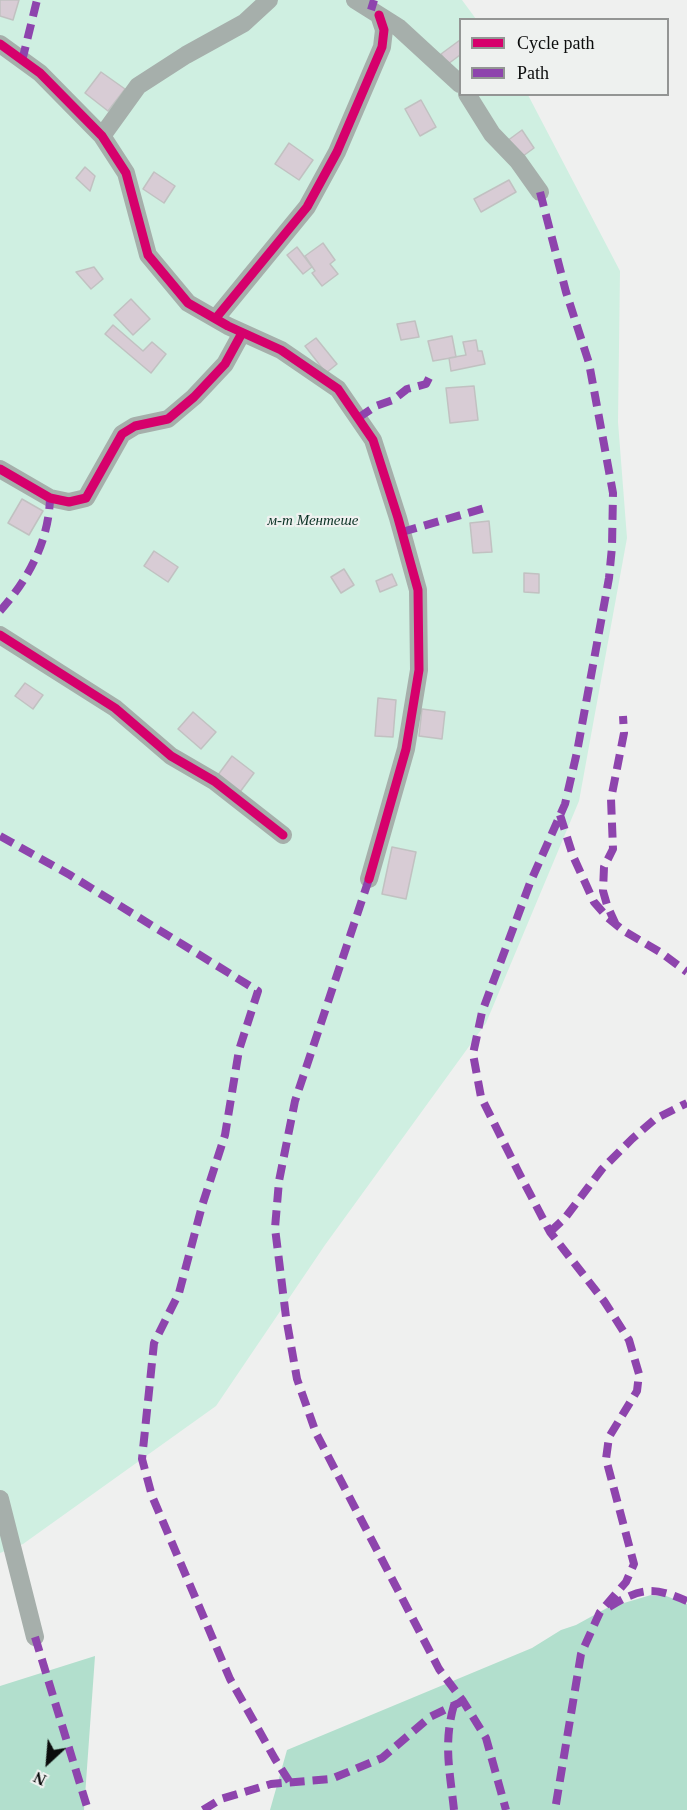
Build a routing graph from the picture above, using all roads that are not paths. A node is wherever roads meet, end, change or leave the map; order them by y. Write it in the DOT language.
graph roads {
  1 [pos="269,0"];
  2 [pos="355,0"];
  3 [pos="379,15"];
  4 [pos="0,44"];
  5 [pos="459,83"];
  6 [pos="468,96"];
  7 [pos="102,136"];
  8 [pos="540,192"];
  9 [pos="216,318"];
  10 [pos="243,333"];
  11 [pos="0,469"];
  12 [pos="0,635"];
  13 [pos="284,835"];
  14 [pos="369,879"];
  15 [pos="0,1499"];
  16 [pos="35,1637"];
  1 -- 7 [label="street"];
  2 -- 3 [label="street"];
  3 -- 5 [label="street"];
  3 -- 9 [label="street"];
  4 -- 7 [label="street"];
  6 -- 8 [label="street"];
  7 -- 9 [label="street"];
  9 -- 10 [label="street"];
  10 -- 11 [label="street"];
  10 -- 14 [label="street"];
  12 -- 13 [label="street"];
  15 -- 16 [label="street"];
}
